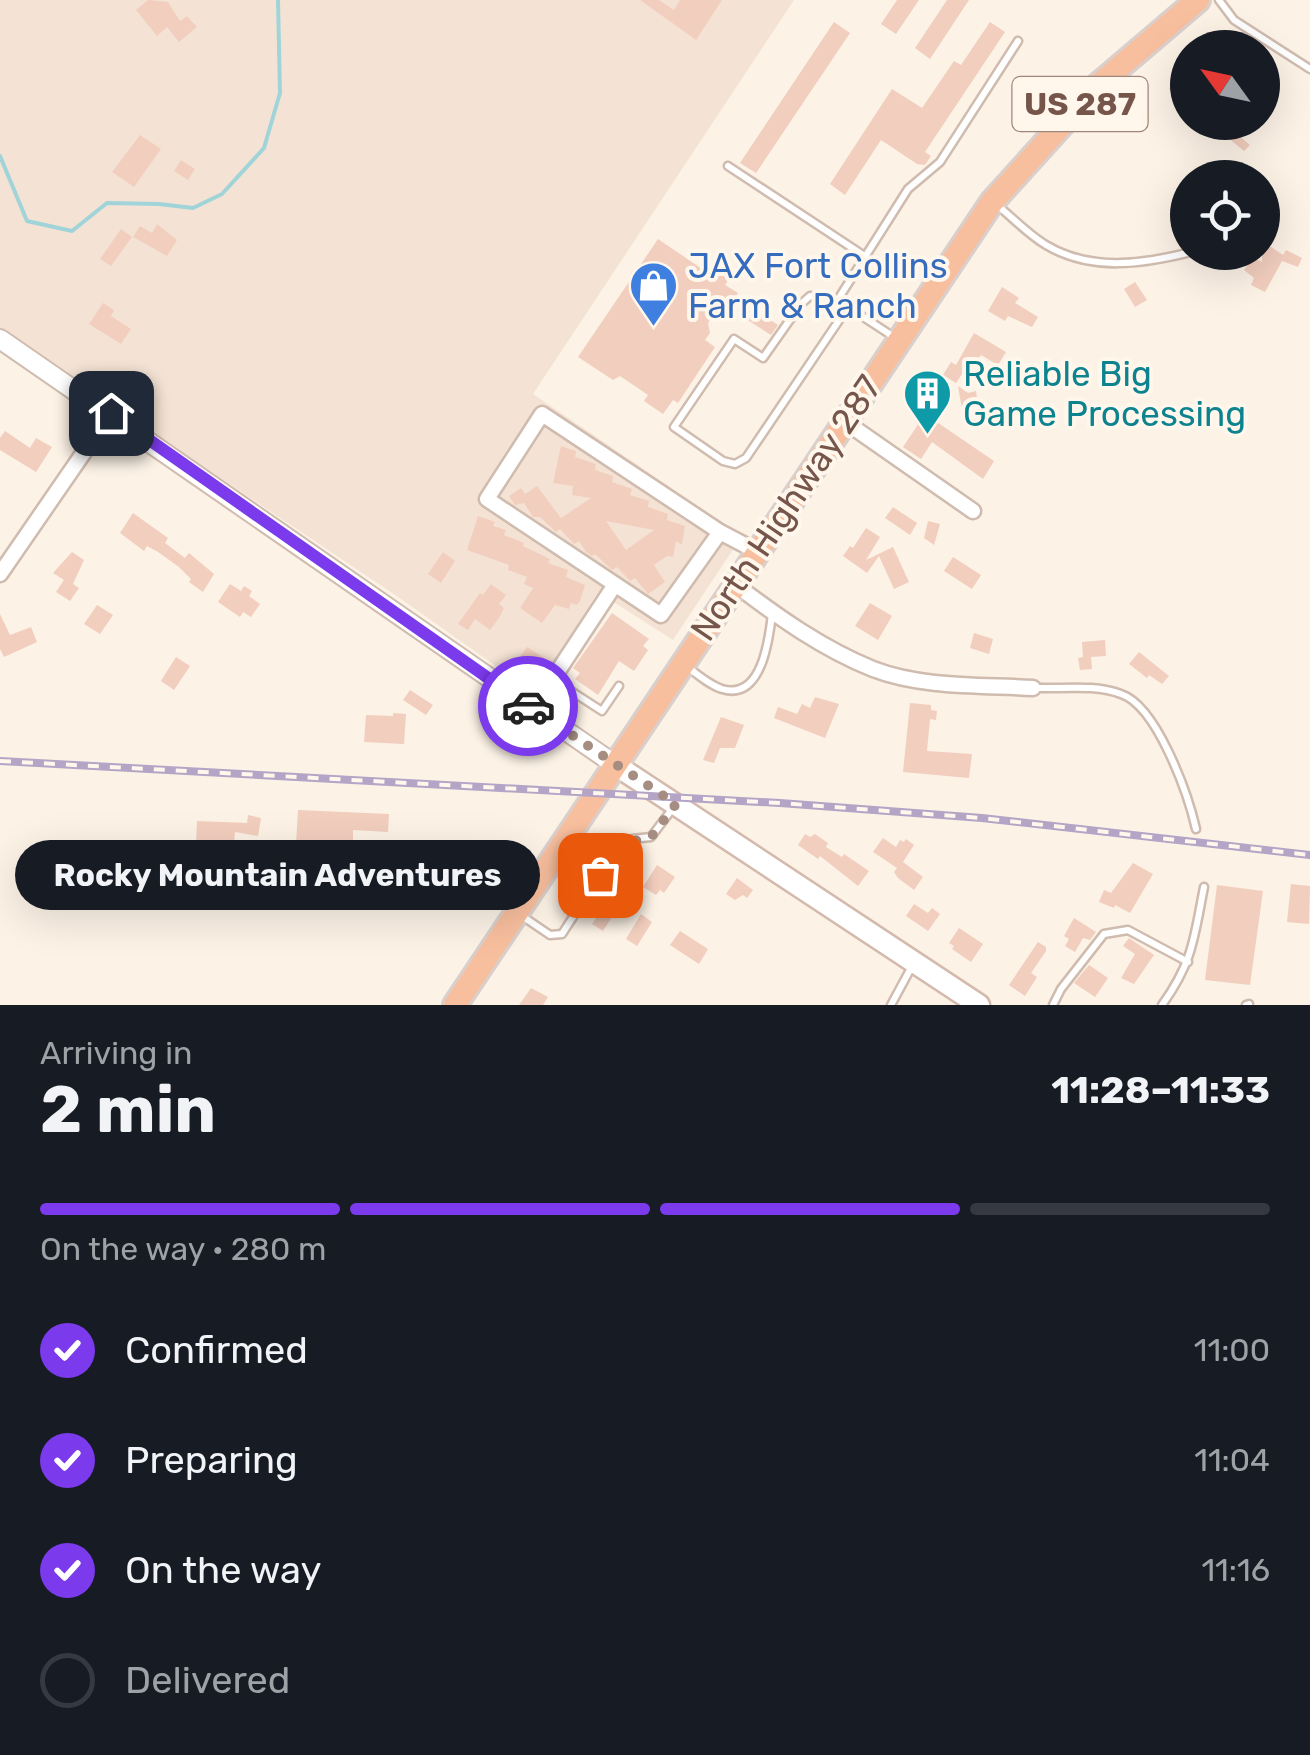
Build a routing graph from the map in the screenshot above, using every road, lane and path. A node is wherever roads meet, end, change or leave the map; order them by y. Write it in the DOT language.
graph roads {
  1 [pos="1198,0"];
  2 [pos="1219,0"];
  3 [pos="1018,41"];
  4 [pos="1310,69"];
  5 [pos="728,166"];
  6 [pos="992,202"];
  7 [pos="866,257"];
  8 [pos="1170,257"];
  9 [pos="836,301"];
  10 [pos="848,307"];
  11 [pos="0,339"];
  12 [pos="898,340"];
  13 [pos="111,413"];
  14 [pos="844,421"];
  15 [pos="973,511"];
  16 [pos="720,532"];
  17 [pos="758,552"];
  18 [pos="0,574"];
  19 [pos="736,585"];
  20 [pos="614,586"];
  21 [pos="772,613"];
  22 [pos="682,664"];
  23 [pos="553,679"];
  24 [pos="620,686"];
  25 [pos="1033,688"];
  26 [pos="533,710"];
  27 [pos="614,764"];
  28 [pos="676,804"];
  29 [pos="1196,828"];
  30 [pos="195,852"];
  31 [pos="1204,888"];
  32 [pos="521,906"];
  33 [pos="914,962"];
  34 [pos="1188,962"];
  35 [pos="894,1003"];
  36 [pos="455,1005"];
  37 [pos="979,1005"];
  38 [pos="1053,1005"];
  39 [pos="1162,1005"];
  1 -- 6 [label="highway, North Highway 287 / US 287"];
  2 -- 4 [label="lane"];
  3 -- 7 [label="lane"];
  5 -- 7 [label="lane"];
  6 -- 8 [label="lane"];
  6 -- 12 [label="highway, North Highway 287 / US 287"];
  7 -- 9 [label="lane"];
  9 -- 10 [label="lane"];
  9 -- 10 [label="lane"];
  10 -- 12 [label="lane"];
  11 -- 13 [label="street"];
  12 -- 14 [label="highway, North Highway 287 / US 287"];
  13 -- 18 [label="street"];
  13 -- 26 [label="street"];
  14 -- 15 [label="street"];
  14 -- 17 [label="highway, North Highway 287 / US 287"];
  16 -- 17 [label="street"];
  16 -- 20 [label="street"];
  16 -- 20 [label="street"];
  17 -- 19 [label="highway, North Highway 287 / US 287"];
  19 -- 21 [label="street"];
  19 -- 22 [label="highway, North Highway 287 / US 287"];
  20 -- 23 [label="street"];
  21 -- 22 [label="lane"];
  21 -- 25 [label="street"];
  22 -- 27 [label="highway, North Highway 287 / US 287"];
  23 -- 24 [label="lane"];
  23 -- 26 [label="street"];
  25 -- 29 [label="lane"];
  26 -- 27 [label="street"];
  27 -- 28 [label="main road"];
  27 -- 32 [label="highway, North Highway 287 / US 287"];
  28 -- 32 [label="lane"];
  28 -- 33 [label="main road"];
  30 -- 32 [label="lane"];
  31 -- 34 [label="lane"];
  32 -- 36 [label="highway, North Highway 287 / US 287"];
  33 -- 35 [label="lane"];
  33 -- 37 [label="main road"];
  34 -- 38 [label="lane"];
  34 -- 39 [label="lane"];
}
